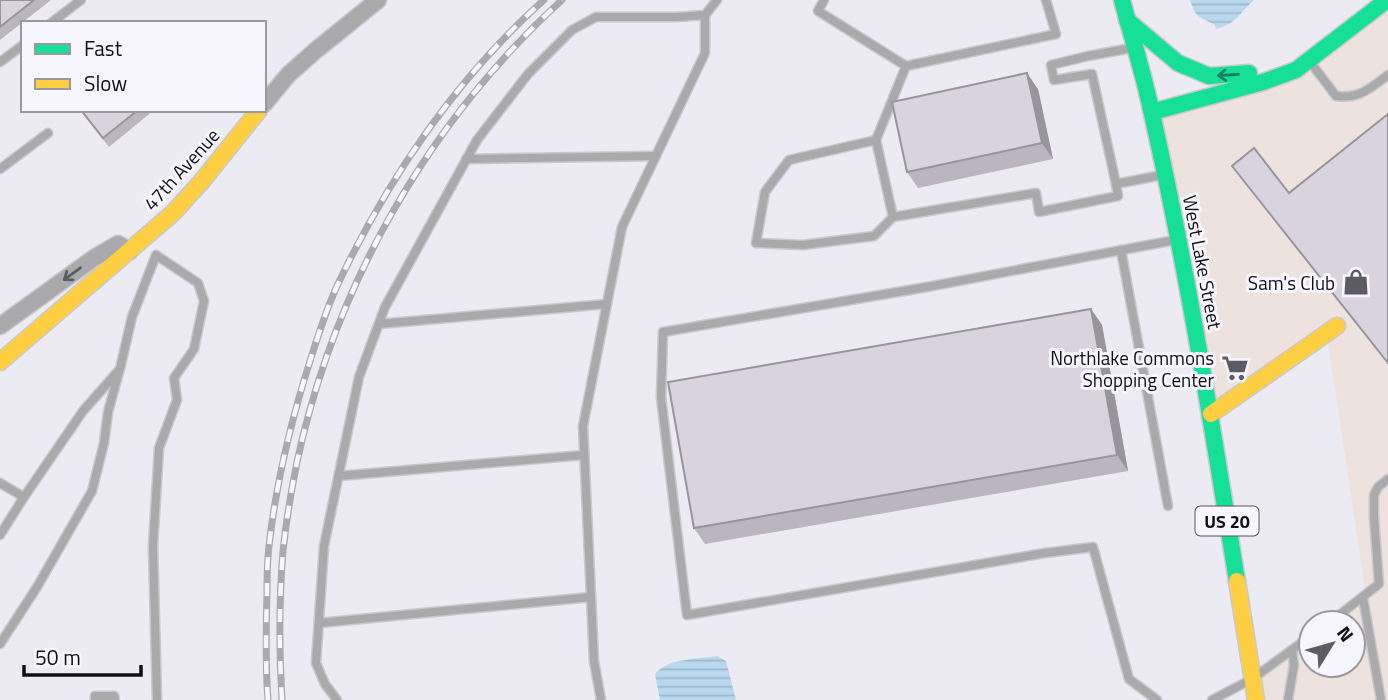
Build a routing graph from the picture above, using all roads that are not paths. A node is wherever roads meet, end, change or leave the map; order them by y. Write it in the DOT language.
graph roads {
  1 [pos="81,0"];
  2 [pos="378,0"];
  3 [pos="717,0"];
  4 [pos="824,0"];
  5 [pos="1046,0"];
  6 [pos="1122,0"];
  7 [pos="1387,0"];
  8 [pos="705,15"];
  9 [pos="1127,20"];
  10 [pos="54,21"];
  11 [pos="21,46"];
  12 [pos="1135,48"];
  13 [pos="0,62"];
  14 [pos="1303,65"];
  15 [pos="906,66"];
  16 [pos="1388,75"];
  17 [pos="266,102"];
  18 [pos="256,112"];
  19 [pos="1152,112"];
  20 [pos="48,133"];
  21 [pos="876,139"];
  22 [pos="656,156"];
  23 [pos="466,159"];
  24 [pos="0,169"];
  25 [pos="1164,175"];
  26 [pos="1116,184"];
  27 [pos="893,217"];
  28 [pos="143,240"];
  29 [pos="1178,240"];
  30 [pos="1121,250"];
  31 [pos="130,251"];
  32 [pos="156,255"];
  33 [pos="607,304"];
  34 [pos="379,324"];
  35 [pos="0,326"];
  36 [pos="1337,326"];
  37 [pos="0,362"];
  38 [pos="120,369"];
  39 [pos="1211,414"];
  40 [pos="584,455"];
  41 [pos="338,476"];
  42 [pos="1388,479"];
  43 [pos="0,482"];
  44 [pos="24,497"];
  45 [pos="1168,506"];
  46 [pos="0,535"];
  47 [pos="591,597"];
  48 [pos="1363,598"];
  49 [pos="1348,609"];
  50 [pos="319,623"];
  51 [pos="0,644"];
  52 [pos="1297,646"];
  53 [pos="1292,650"];
  54 [pos="1252,679"];
  55 [pos="95,700"];
  56 [pos="115,700"];
  57 [pos="157,700"];
  58 [pos="337,700"];
  59 [pos="601,700"];
  60 [pos="1157,700"];
  61 [pos="1212,700"];
  62 [pos="1256,700"];
  63 [pos="1288,700"];
  64 [pos="1381,700"];
  1 -- 10 [label="lane"];
  2 -- 17 [label="street"];
  3 -- 8 [label="lane"];
  4 -- 15 [label="lane"];
  5 -- 15 [label="lane"];
  6 -- 9 [label="main road, West Lake Street / US 20"];
  7 -- 14 [label="main road"];
  8 -- 22 [label="lane"];
  8 -- 23 [label="lane"];
  9 -- 12 [label="main road, West Lake Street / US 20"];
  14 -- 9 [label="main road, one-way"];
  11 -- 13 [label="lane"];
  12 -- 19 [label="main road, West Lake Street / US 20"];
  12 -- 26 [label="lane"];
  14 -- 16 [label="lane"];
  14 -- 19 [label="main road"];
  15 -- 21 [label="lane"];
  18 -- 28 [label="main road, 47th Avenue"];
  19 -- 25 [label="main road, West Lake Street / US 20"];
  20 -- 24 [label="lane"];
  21 -- 27 [label="lane"];
  21 -- 27 [label="lane"];
  22 -- 23 [label="lane"];
  22 -- 33 [label="lane"];
  23 -- 34 [label="lane"];
  25 -- 26 [label="lane"];
  25 -- 29 [label="main road, West Lake Street / US 20"];
  26 -- 27 [label="lane"];
  28 -- 31 [label="main road, 47th Avenue"];
  28 -- 32 [label="lane"];
  29 -- 30 [label="lane"];
  29 -- 39 [label="main road, West Lake Street / US 20"];
  30 -- 45 [label="lane"];
  30 -- 60 [label="lane"];
  31 -- 35 [label="street, one-way"];
  31 -- 37 [label="main road, 47th Avenue"];
  32 -- 38 [label="lane"];
  32 -- 57 [label="lane"];
  33 -- 34 [label="lane"];
  33 -- 40 [label="lane"];
  34 -- 41 [label="lane"];
  36 -- 39 [label="main road"];
  38 -- 44 [label="lane"];
  38 -- 51 [label="lane"];
  39 -- 54 [label="main road, West Lake Street / US 20"];
  40 -- 41 [label="lane"];
  40 -- 47 [label="lane"];
  41 -- 50 [label="lane"];
  42 -- 48 [label="lane"];
  43 -- 44 [label="lane"];
  44 -- 46 [label="lane"];
  47 -- 50 [label="lane"];
  47 -- 59 [label="lane"];
  48 -- 49 [label="lane"];
  48 -- 64 [label="lane"];
  50 -- 58 [label="lane"];
  52 -- 53 [label="lane"];
  53 -- 54 [label="lane"];
  53 -- 63 [label="lane"];
  54 -- 61 [label="lane"];
  54 -- 62 [label="main road, West Lake Street / US 20"];
  55 -- 56 [label="lane"];
}
